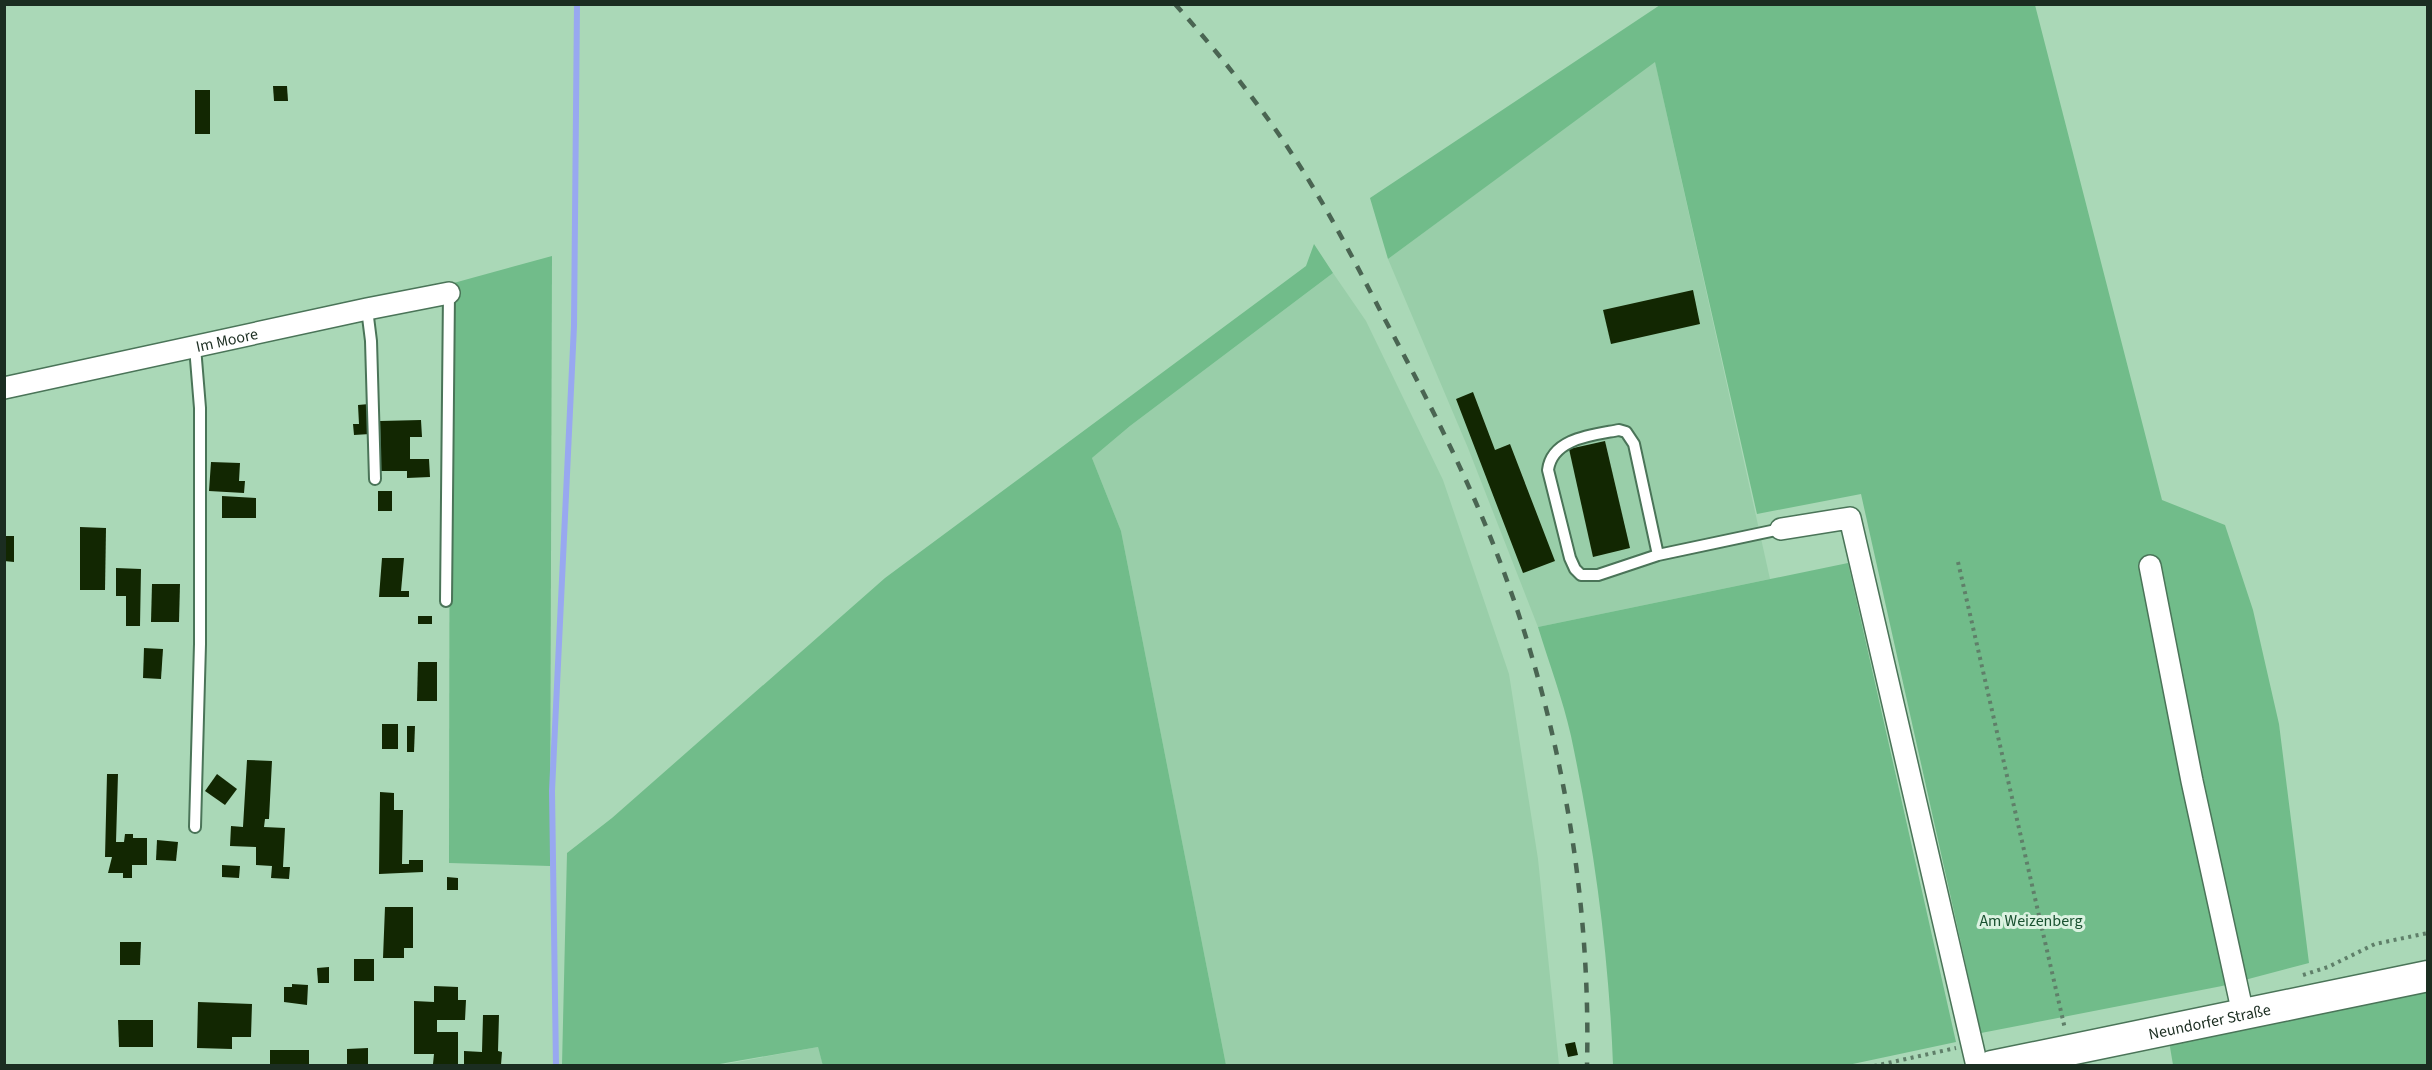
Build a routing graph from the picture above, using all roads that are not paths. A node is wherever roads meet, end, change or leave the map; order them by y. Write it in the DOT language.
graph roads {
  1 [pos="449,293"];
  2 [pos="367,309"];
  3 [pos="195,346"];
  4 [pos="4,388"];
  5 [pos="375,479"];
  6 [pos="1781,529"];
  7 [pos="1658,555"];
  8 [pos="2150,566"];
  9 [pos="446,601"];
  10 [pos="195,826"];
  11 [pos="2427,976"];
  12 [pos="2243,1014"];
  13 [pos="1981,1059"];
  1 -- 2 [label="street, Im Moore"];
  1 -- 9 [label="lane"];
  2 -- 3 [label="street, Im Moore"];
  2 -- 5 [label="lane"];
  3 -- 4 [label="street, Im Moore"];
  3 -- 10 [label="lane"];
  6 -- 7 [label="lane"];
  6 -- 13 [label="street"];
  7 -- 7 [label="lane"];
  8 -- 12 [label="street"];
  11 -- 12 [label="main road, Neundorfer Straße"];
  12 -- 13 [label="main road, Neundorfer Straße"];
}
